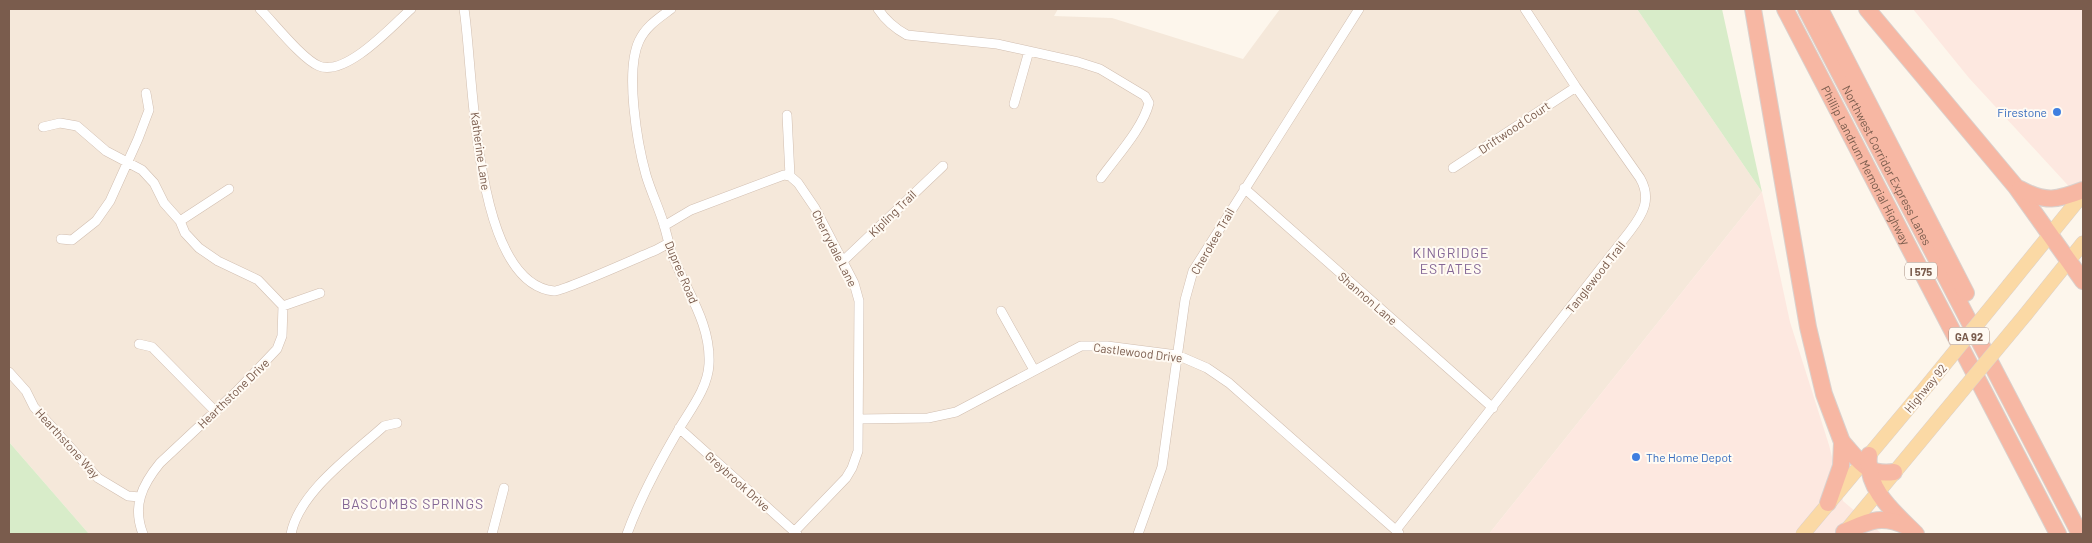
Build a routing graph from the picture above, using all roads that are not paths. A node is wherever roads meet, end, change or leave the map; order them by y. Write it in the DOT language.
graph roads {
  1 [pos="260,9"];
  2 [pos="411,9"];
  3 [pos="464,9"];
  4 [pos="671,9"];
  5 [pos="878,9"];
  6 [pos="1359,9"];
  7 [pos="1525,9"];
  8 [pos="1753,9"];
  9 [pos="1785,9"];
  10 [pos="1806,9"];
  11 [pos="1820,9"];
  12 [pos="1867,9"];
  13 [pos="1029,51"];
  14 [pos="1576,86"];
  15 [pos="146,93"];
  16 [pos="1014,104"];
  17 [pos="787,115"];
  18 [pos="44,127"];
  19 [pos="128,163"];
  20 [pos="943,166"];
  21 [pos="1453,168"];
  22 [pos="790,176"];
  23 [pos="1101,178"];
  24 [pos="2016,187"];
  25 [pos="1244,188"];
  26 [pos="229,189"];
  27 [pos="2083,190"];
  28 [pos="2083,194"];
  29 [pos="180,221"];
  30 [pos="664,226"];
  31 [pos="2050,235"];
  32 [pos="61,239"];
  33 [pos="669,243"];
  34 [pos="2083,243"];
  35 [pos="843,261"];
  36 [pos="2069,261"];
  37 [pos="2083,281"];
  38 [pos="320,293"];
  39 [pos="283,306"];
  40 [pos="1001,311"];
  41 [pos="139,344"];
  42 [pos="1178,355"];
  43 [pos="1034,370"];
  44 [pos="9,372"];
  45 [pos="1492,408"];
  46 [pos="215,411"];
  47 [pos="858,419"];
  48 [pos="396,423"];
  49 [pos="679,428"];
  50 [pos="1842,442"];
  51 [pos="1866,463"];
  52 [pos="1894,472"];
  53 [pos="504,488"];
  54 [pos="1877,492"];
  55 [pos="140,497"];
  56 [pos="1828,503"];
  57 [pos="2083,519"];
  58 [pos="1913,531"];
  59 [pos="1398,532"];
  60 [pos="795,533"];
  61 [pos="1844,533"];
  62 [pos="143,534"];
  63 [pos="291,534"];
  64 [pos="492,534"];
  65 [pos="627,534"];
  66 [pos="1138,534"];
  67 [pos="1803,534"];
  68 [pos="2058,534"];
  69 [pos="2080,534"];
  1 -- 2 [label="street"];
  3 -- 33 [label="street, Katherine Lane"];
  4 -- 30 [label="street, Dupree Road"];
  5 -- 13 [label="street"];
  6 -- 25 [label="street, Cherokee Trail"];
  7 -- 14 [label="street, Tanglewood Trail"];
  8 -- 50 [label="highway"];
  9 -- 68 [label="highway, Phillip Landrum Memorial Highway / I 575"];
  10 -- 69 [label="highway, Northwest Corridor Express Lanes"];
  11 -- 57 [label="highway, I 575"];
  12 -- 24 [label="highway"];
  13 -- 16 [label="street"];
  13 -- 23 [label="street"];
  14 -- 21 [label="street, Driftwood Court"];
  14 -- 45 [label="street, Tanglewood Trail"];
  15 -- 19 [label="street"];
  17 -- 22 [label="street"];
  18 -- 19 [label="street"];
  19 -- 29 [label="street"];
  19 -- 32 [label="street"];
  20 -- 35 [label="street, Kipling Trail"];
  22 -- 30 [label="street"];
  22 -- 35 [label="street, Cherrydale Lane"];
  24 -- 27 [label="highway"];
  24 -- 31 [label="highway"];
  25 -- 42 [label="street, Cherokee Trail"];
  25 -- 45 [label="street, Shannon Lane"];
  26 -- 29 [label="street"];
  28 -- 31 [label="main road, Highway 92 / GA 92"];
  29 -- 39 [label="street"];
  30 -- 33 [label="street, Dupree Road"];
  31 -- 36 [label="highway"];
  31 -- 51 [label="main road, Highway 92 / GA 92, bridge"];
  33 -- 49 [label="street, Dupree Road"];
  34 -- 36 [label="main road, GA 92"];
  35 -- 47 [label="street, Cherrydale Lane"];
  36 -- 37 [label="highway"];
  36 -- 52 [label="main road, GA 92, bridge"];
  38 -- 39 [label="street"];
  39 -- 46 [label="street, Hearthstone Drive"];
  40 -- 43 [label="street"];
  41 -- 46 [label="street"];
  42 -- 43 [label="street, Castlewood Drive"];
  42 -- 59 [label="street, Castlewood Drive"];
  42 -- 66 [label="street, Cherokee Trail"];
  43 -- 47 [label="street, Castlewood Drive"];
  44 -- 55 [label="street, Hearthstone Way"];
  45 -- 59 [label="street, Tanglewood Trail"];
  46 -- 55 [label="street, Hearthstone Drive"];
  47 -- 60 [label="street, Cherrydale Lane"];
  48 -- 63 [label="street"];
  49 -- 60 [label="street, Greybrook Drive"];
  49 -- 65 [label="street, Dupree Road"];
  50 -- 51 [label="highway"];
  50 -- 56 [label="highway"];
  51 -- 52 [label="highway"];
  51 -- 54 [label="highway"];
  51 -- 56 [label="main road, Highway 92 / GA 92"];
  52 -- 54 [label="main road, GA 92"];
  53 -- 64 [label="street"];
  54 -- 58 [label="highway"];
  54 -- 61 [label="main road, GA 92"];
  55 -- 62 [label="street, Hearthstone Drive"];
  56 -- 67 [label="main road, Highway 92 / GA 92"];
  58 -- 61 [label="highway"];
}
